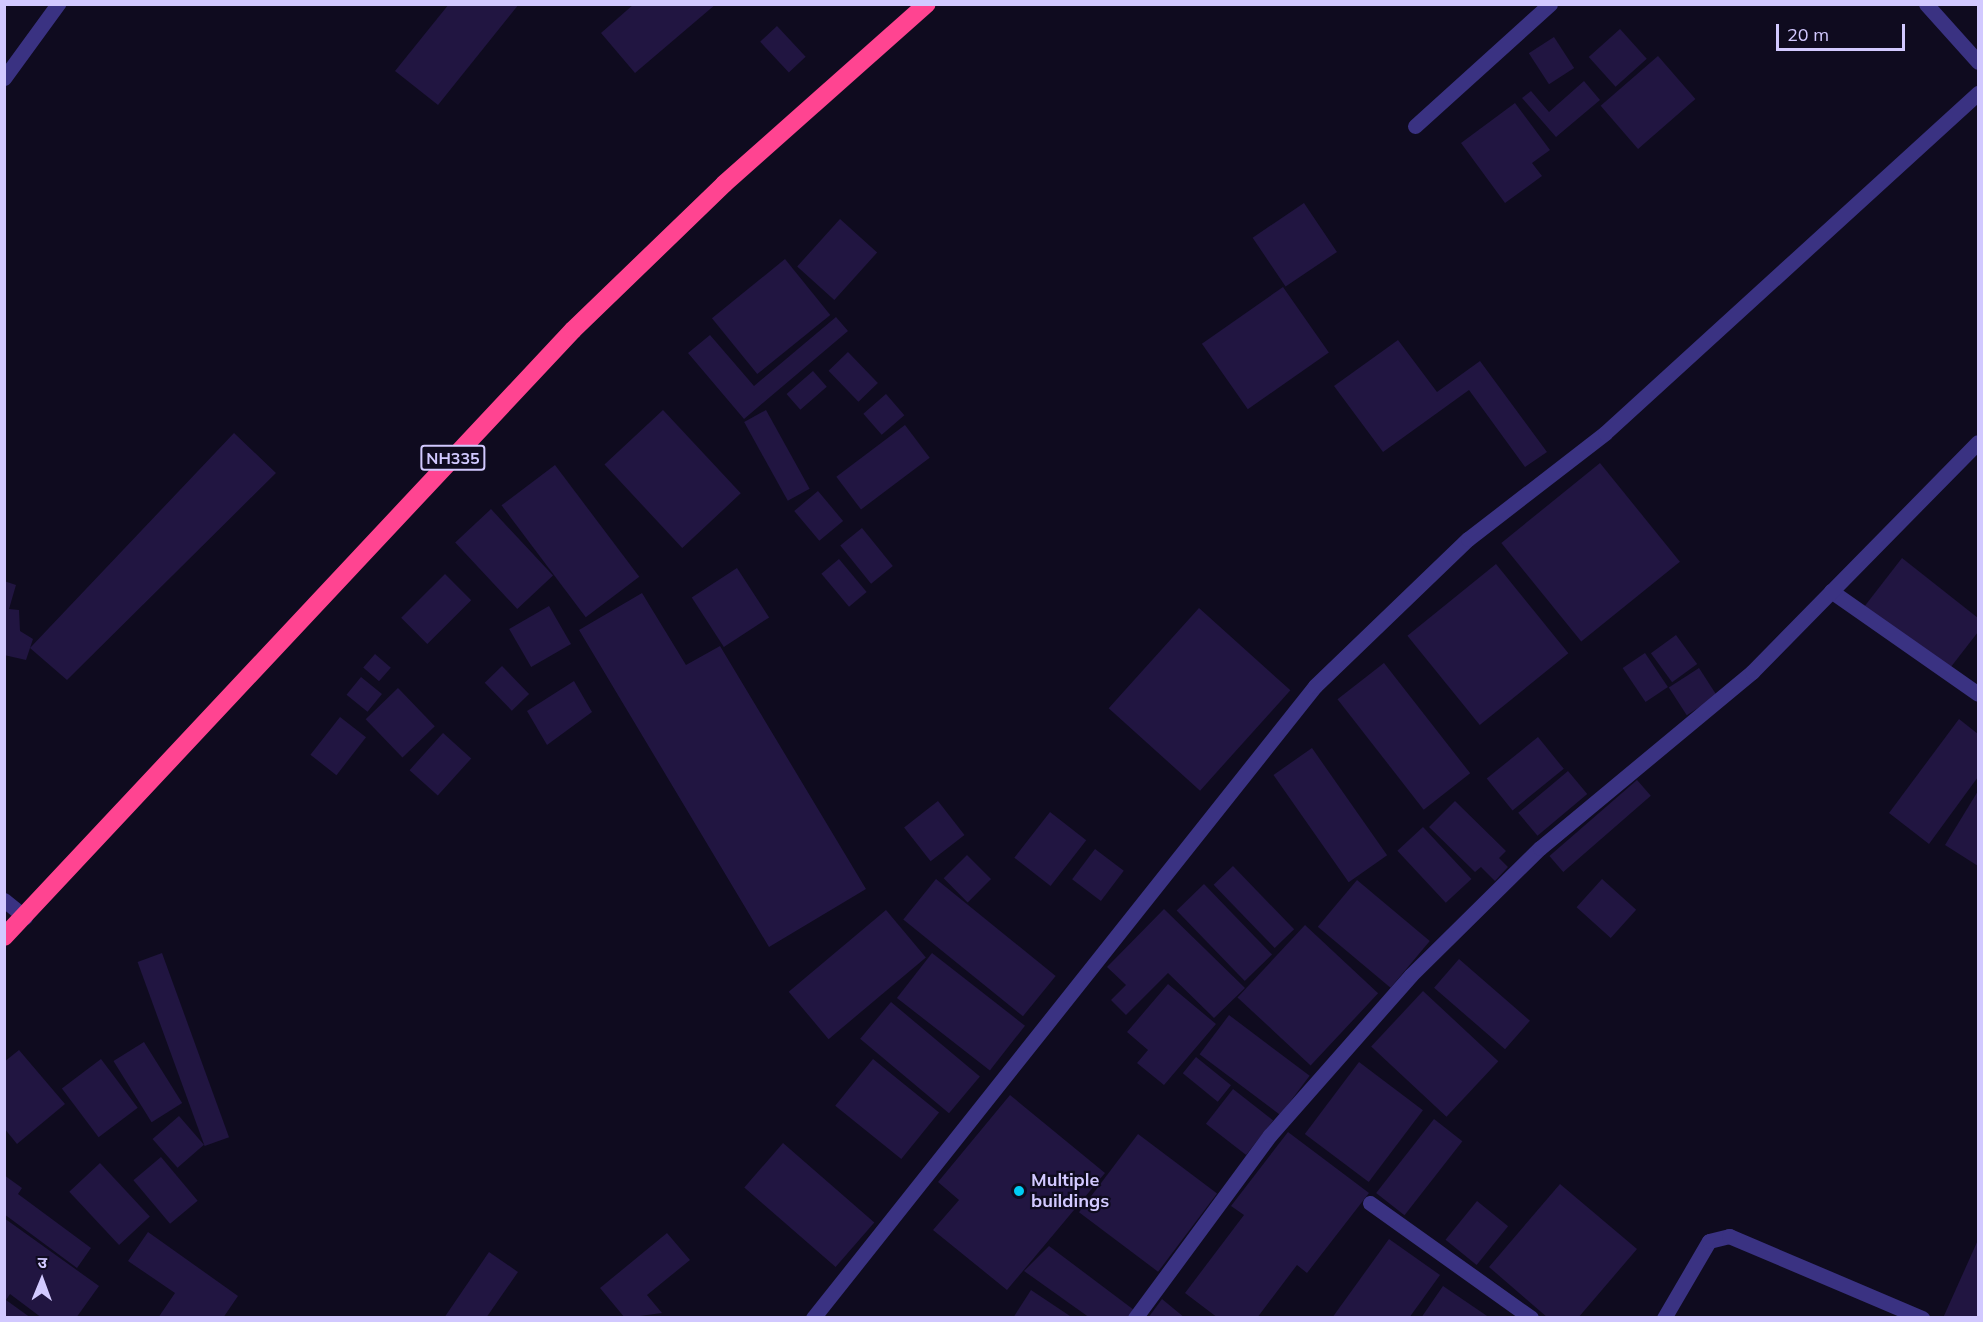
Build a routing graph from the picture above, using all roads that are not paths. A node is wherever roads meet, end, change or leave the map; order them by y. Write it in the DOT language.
graph roads {
  1 [pos="58,4"];
  2 [pos="927,4"];
  3 [pos="1550,4"];
  4 [pos="1926,4"];
  5 [pos="1978,62"];
  6 [pos="4,78"];
  7 [pos="1978,93"];
  8 [pos="1415,126"];
  9 [pos="1978,442"];
  10 [pos="1831,591"];
  11 [pos="1978,694"];
  12 [pos="4,900"];
  13 [pos="25,917"];
  14 [pos="4,937"];
  15 [pos="1370,1203"];
  16 [pos="813,1317"];
  17 [pos="1135,1317"];
  18 [pos="1531,1317"];
  19 [pos="1664,1317"];
  20 [pos="1922,1317"];
  1 -- 6 [label="street"];
  2 -- 13 [label="highway, NH335"];
  3 -- 8 [label="street"];
  4 -- 5 [label="street"];
  7 -- 16 [label="street"];
  9 -- 10 [label="street"];
  10 -- 11 [label="street"];
  10 -- 17 [label="street"];
  12 -- 13 [label="street"];
  13 -- 14 [label="highway, NH335"];
  15 -- 18 [label="street"];
  19 -- 20 [label="street"];
}
